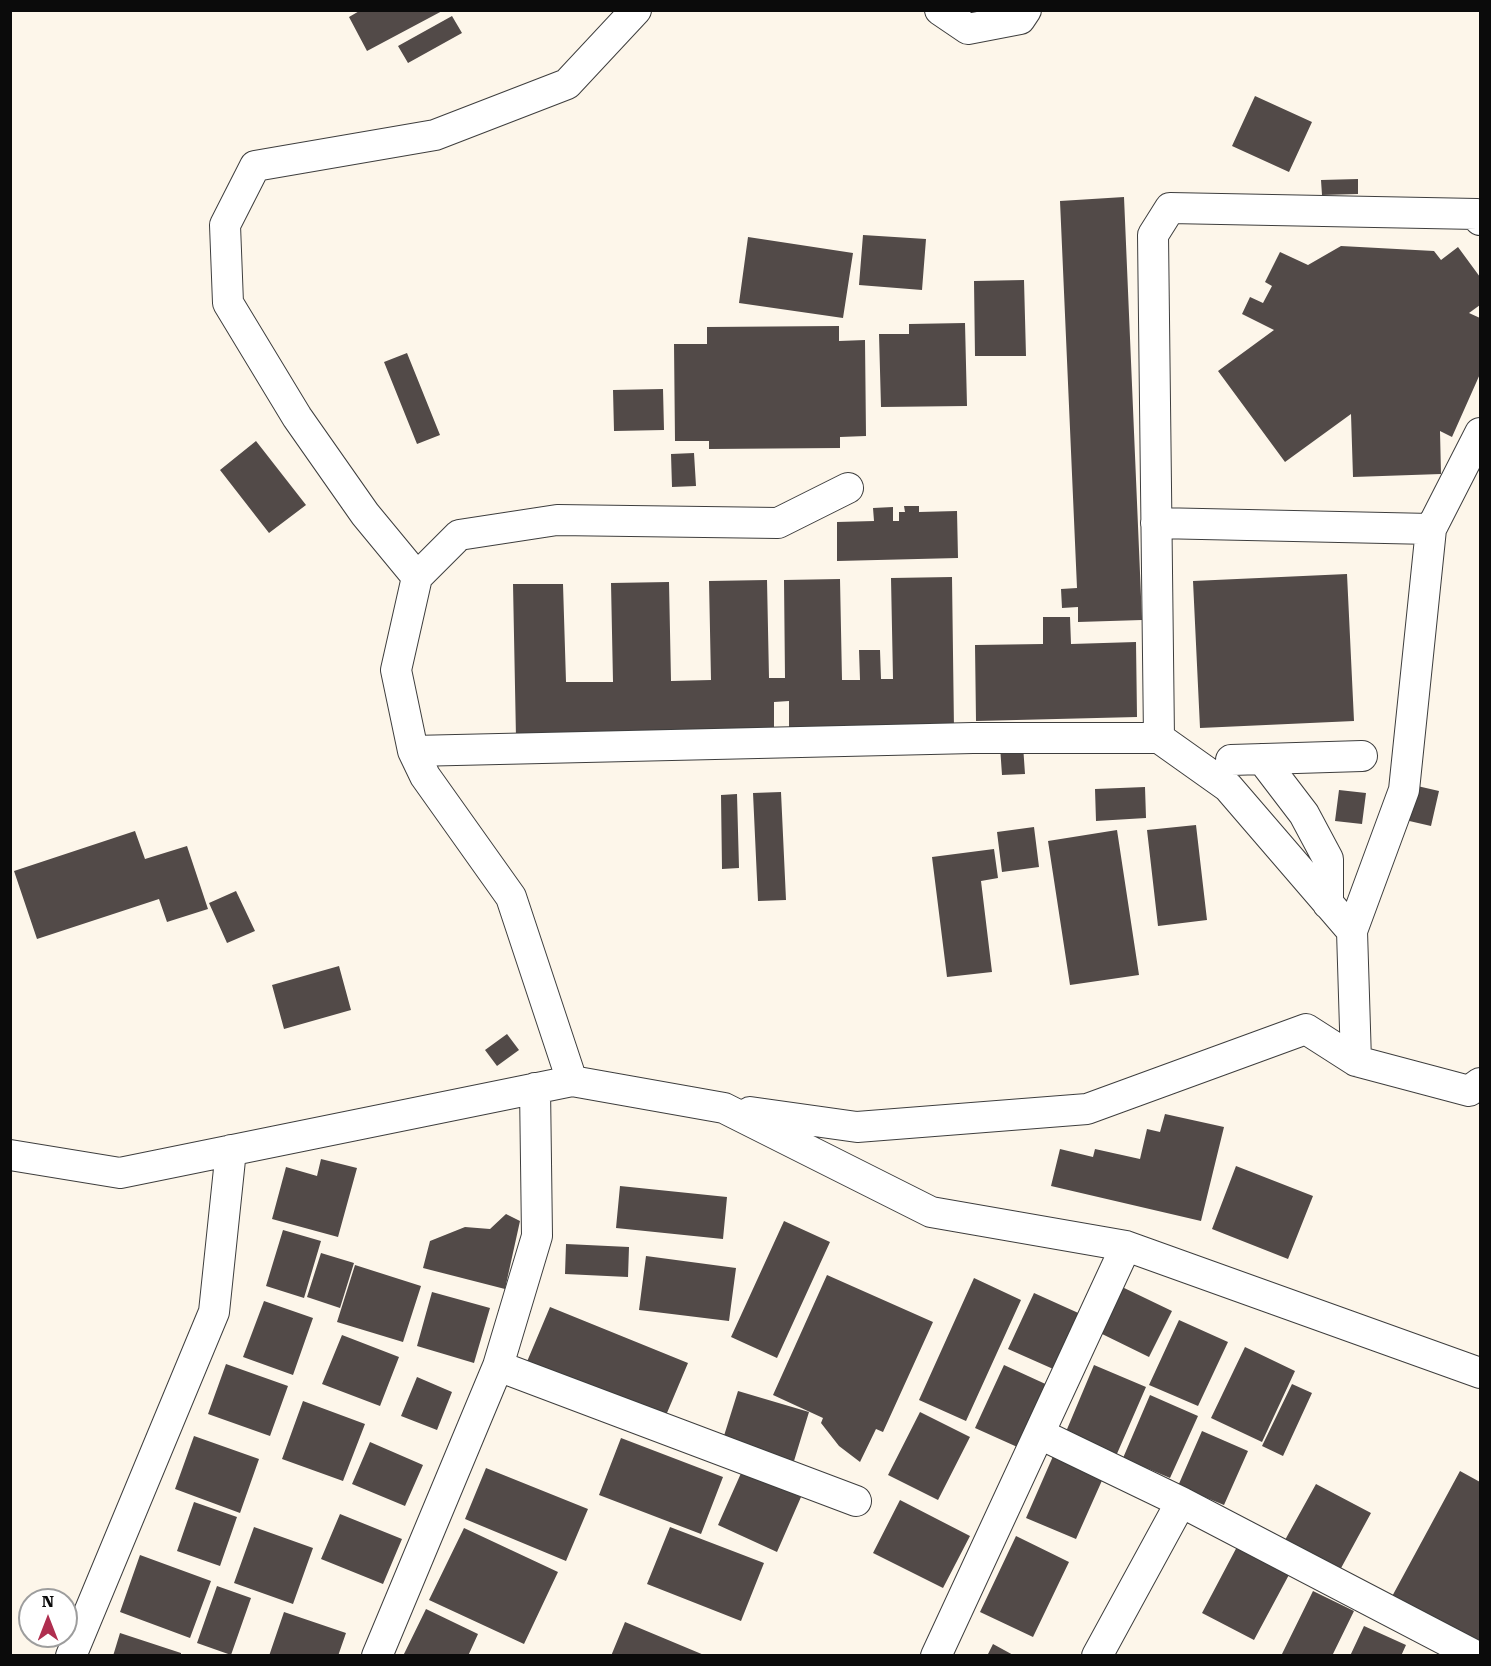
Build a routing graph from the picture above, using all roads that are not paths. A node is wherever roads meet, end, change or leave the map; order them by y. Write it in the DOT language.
graph roads {
  1 [pos="636,10"];
  2 [pos="940,10"];
  3 [pos="1026,10"];
  4 [pos="1480,220"];
  5 [pos="1480,433"];
  6 [pos="848,488"];
  7 [pos="1156,523"];
  8 [pos="1431,529"];
  9 [pos="417,576"];
  10 [pos="1159,738"];
  11 [pos="413,751"];
  12 [pos="1362,756"];
  13 [pos="1262,759"];
  14 [pos="1231,760"];
  15 [pos="1328,903"];
  16 [pos="1352,931"];
  17 [pos="1356,1061"];
  18 [pos="572,1081"];
  19 [pos="1480,1083"];
  20 [pos="535,1088"];
  21 [pos="724,1108"];
  22 [pos="231,1150"];
  23 [pos="12,1163"];
  24 [pos="1126,1246"];
  25 [pos="498,1366"];
  26 [pos="1480,1373"];
  27 [pos="1040,1434"];
  28 [pos="856,1501"];
  29 [pos="1181,1502"];
  30 [pos="71,1656"];
  31 [pos="377,1656"];
  32 [pos="936,1656"];
  33 [pos="1097,1656"];
  34 [pos="1476,1656"];
  1 -- 9 [label="street"];
  2 -- 3 [label="street"];
  4 -- 7 [label="street"];
  5 -- 8 [label="street"];
  6 -- 9 [label="street"];
  7 -- 8 [label="street"];
  7 -- 10 [label="street"];
  8 -- 16 [label="street"];
  9 -- 11 [label="street"];
  10 -- 11 [label="street"];
  10 -- 15 [label="street"];
  11 -- 18 [label="street"];
  12 -- 13 [label="street"];
  13 -- 14 [label="street"];
  13 -- 15 [label="street"];
  15 -- 16 [label="street"];
  16 -- 17 [label="street"];
  17 -- 19 [label="street"];
  17 -- 21 [label="street"];
  18 -- 20 [label="street"];
  18 -- 21 [label="street"];
  20 -- 22 [label="street"];
  20 -- 25 [label="street"];
  21 -- 24 [label="street"];
  22 -- 23 [label="street"];
  22 -- 30 [label="street"];
  24 -- 26 [label="street"];
  24 -- 27 [label="street"];
  25 -- 28 [label="street"];
  25 -- 31 [label="street"];
  27 -- 29 [label="street"];
  27 -- 32 [label="street"];
  29 -- 33 [label="street"];
  29 -- 34 [label="street"];
}
